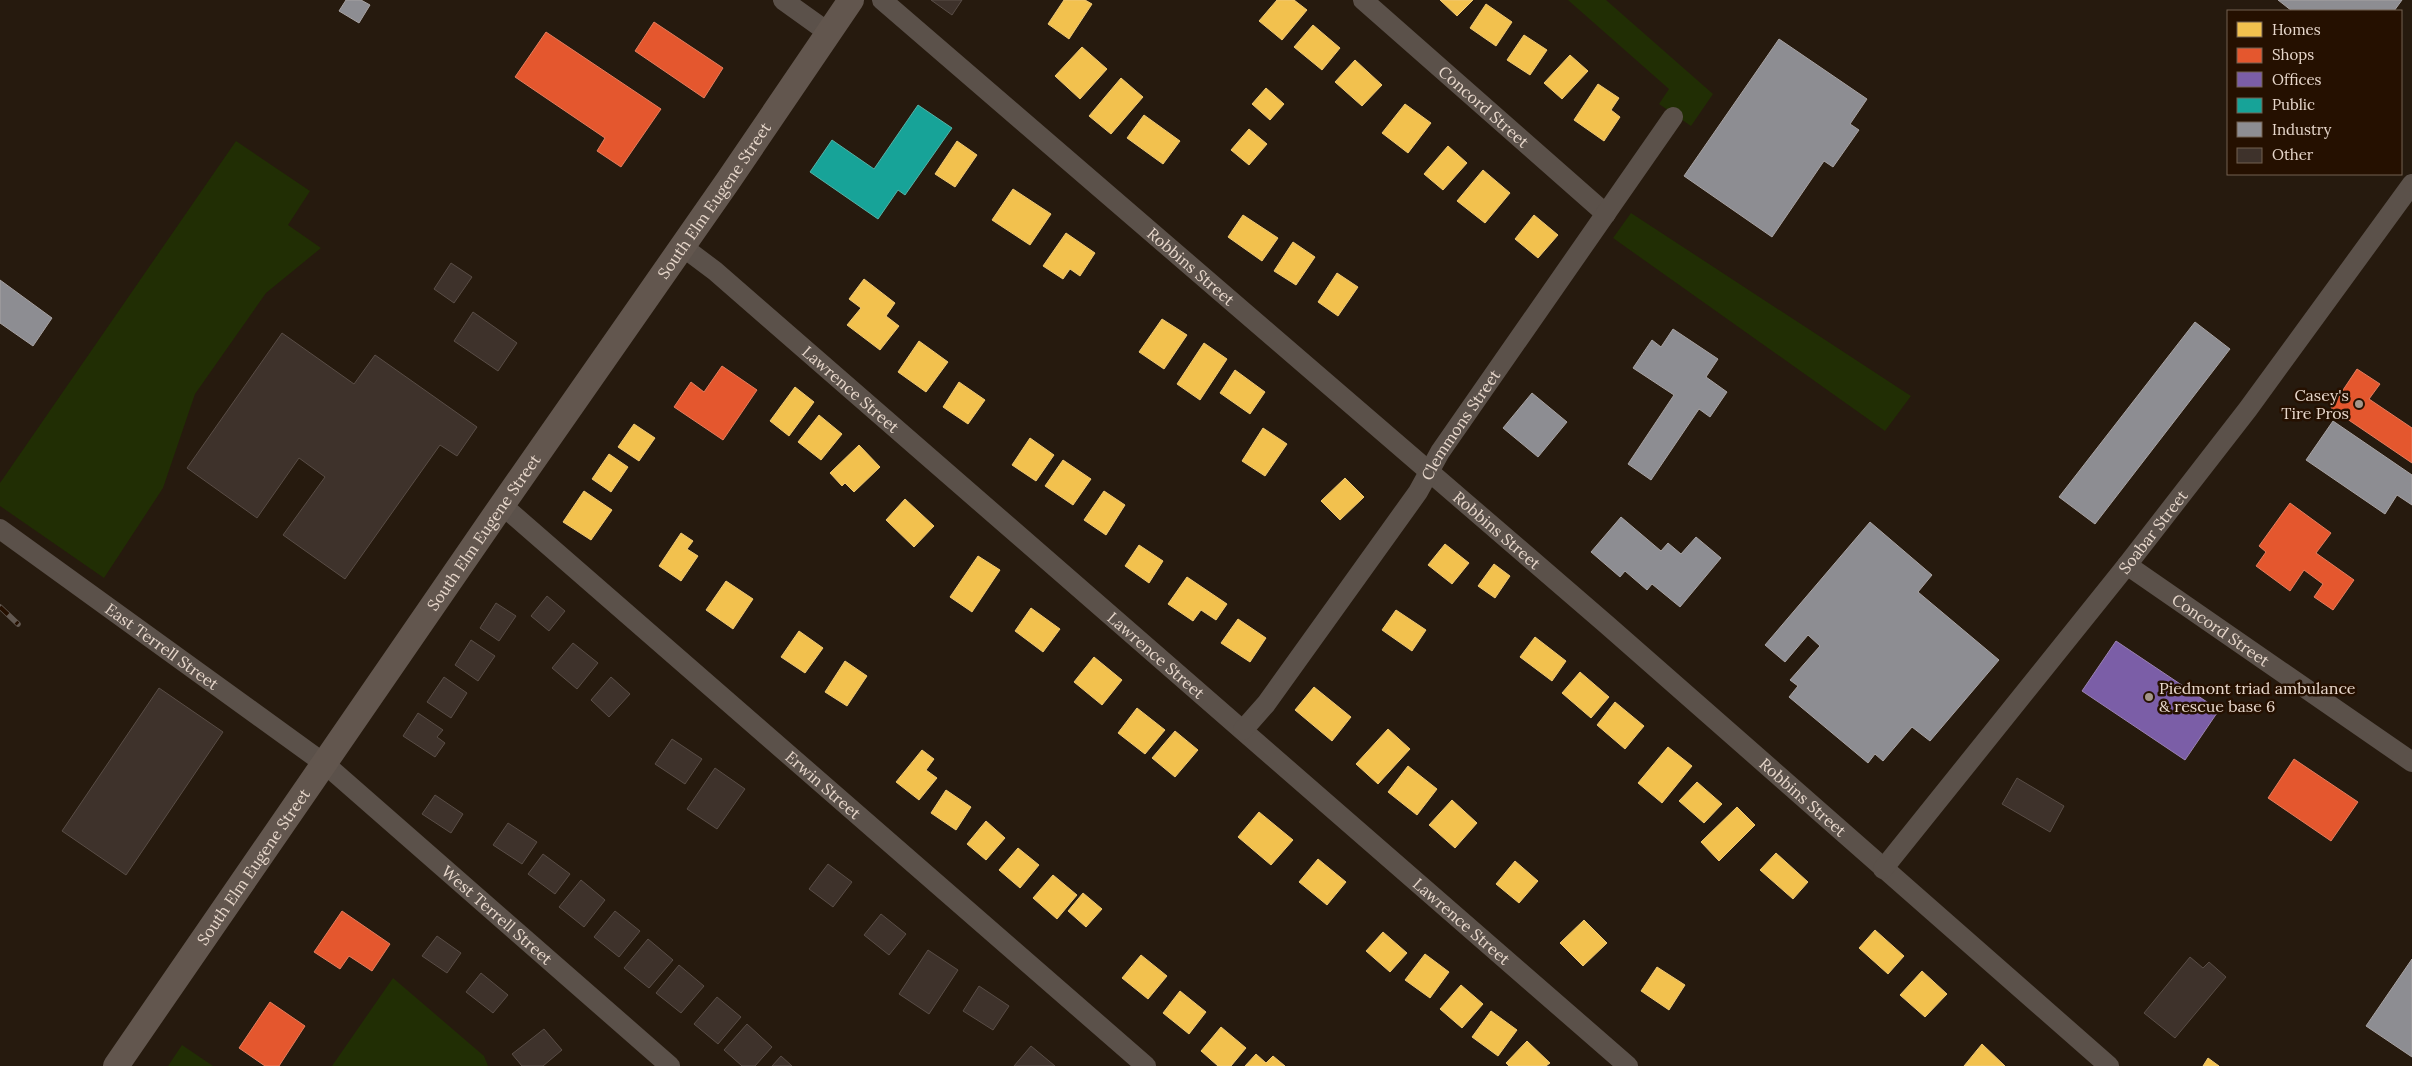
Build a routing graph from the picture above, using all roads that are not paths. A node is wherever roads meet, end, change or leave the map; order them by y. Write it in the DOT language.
graph roads {
  1 [pos="783,0"];
  2 [pos="851,0"];
  3 [pos="882,0"];
  4 [pos="1363,0"];
  5 [pos="829,32"];
  6 [pos="1673,117"];
  7 [pos="2412,184"];
  8 [pos="1606,214"];
  9 [pos="683,246"];
  10 [pos="1429,471"];
  11 [pos="502,505"];
  12 [pos="0,529"];
  13 [pos="2128,565"];
  14 [pos="1243,730"];
  15 [pos="2412,762"];
  16 [pos="325,764"];
  17 [pos="1883,869"];
  18 [pos="116,1066"];
  19 [pos="670,1066"];
  20 [pos="1146,1066"];
  21 [pos="1628,1066"];
  22 [pos="2109,1066"];
  1 -- 5 [label="street"];
  2 -- 5 [label="main road, South Elm Eugene Street"];
  3 -- 10 [label="street, Robbins Street"];
  4 -- 8 [label="street, Concord Street"];
  5 -- 9 [label="main road, South Elm Eugene Street"];
  6 -- 8 [label="street, Clemmons Street"];
  7 -- 13 [label="street, Soabar Street"];
  8 -- 10 [label="street, Clemmons Street"];
  9 -- 11 [label="main road, South Elm Eugene Street"];
  9 -- 14 [label="street, Lawrence Street"];
  10 -- 14 [label="street, Clemmons Street"];
  10 -- 17 [label="street, Robbins Street"];
  11 -- 16 [label="main road, South Elm Eugene Street"];
  11 -- 20 [label="street, Erwin Street"];
  12 -- 16 [label="street, East Terrell Street"];
  13 -- 15 [label="street, Concord Street"];
  13 -- 17 [label="street, Soabar Street"];
  14 -- 21 [label="street, Lawrence Street"];
  16 -- 18 [label="main road, South Elm Eugene Street"];
  16 -- 19 [label="street, West Terrell Street"];
  17 -- 22 [label="street, Robbins Street"];
}
